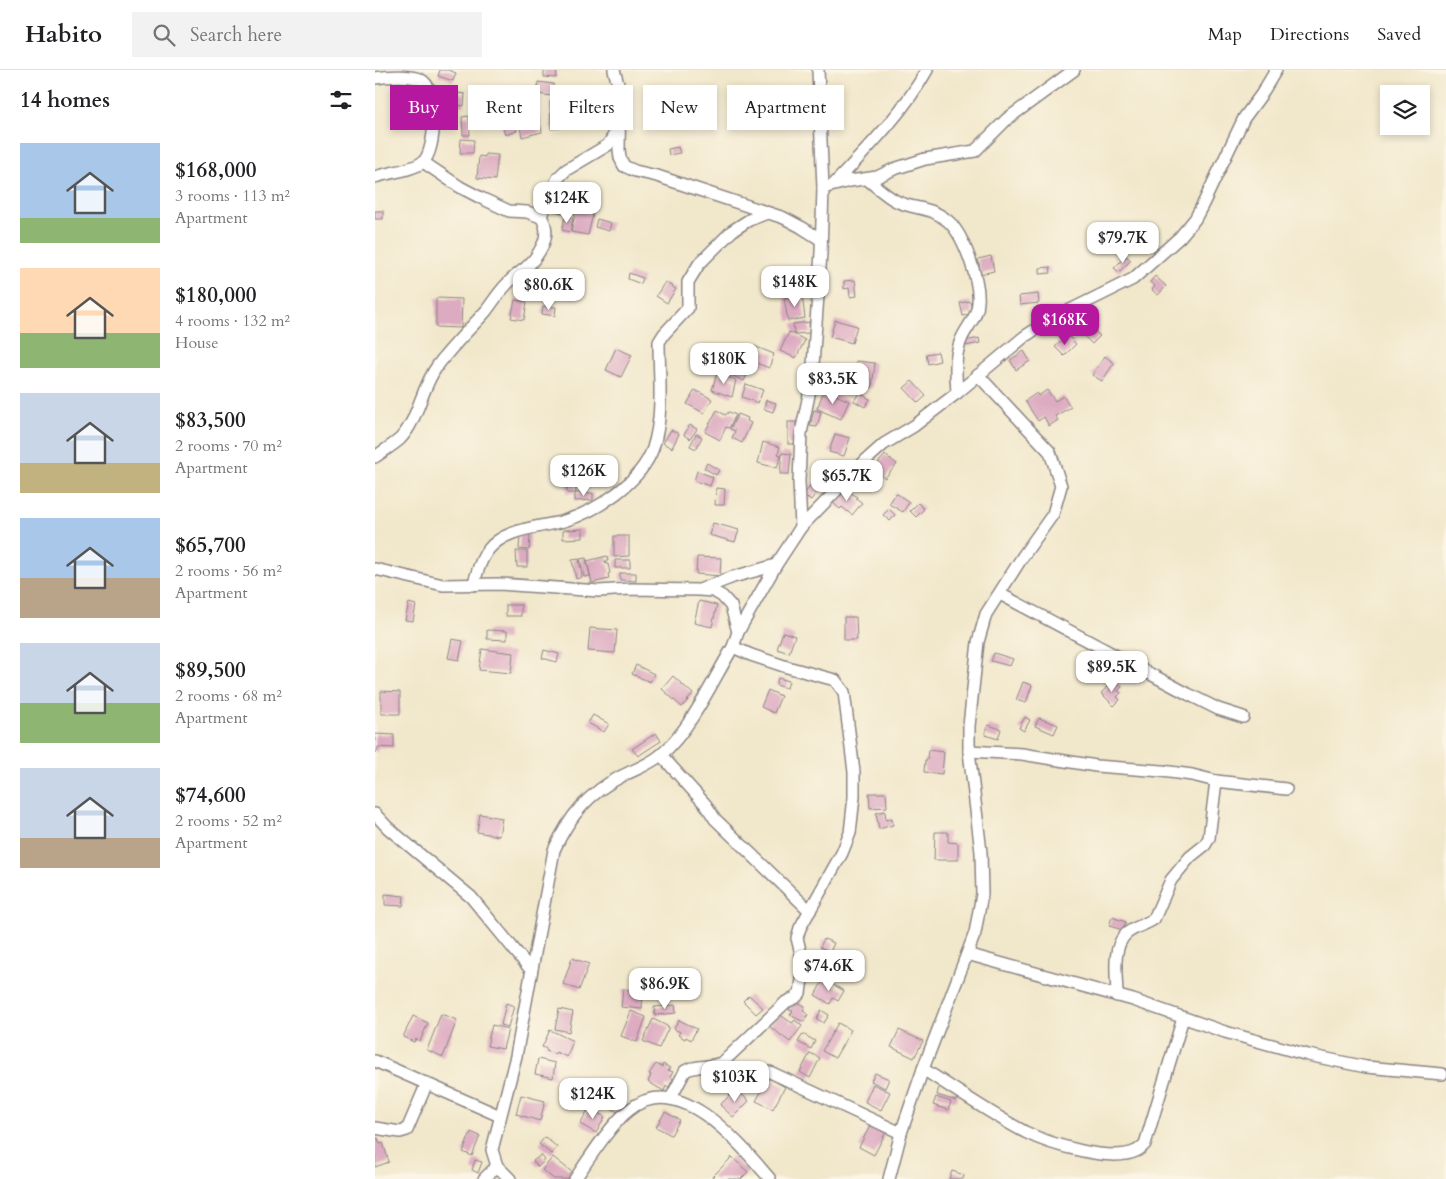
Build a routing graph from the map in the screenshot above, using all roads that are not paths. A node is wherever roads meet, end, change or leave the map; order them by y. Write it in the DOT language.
graph roads {
  1 [pos="424,70"];
  2 [pos="615,70"];
  3 [pos="818,70"];
  4 [pos="927,70"];
  5 [pos="1074,70"];
  6 [pos="1276,70"];
  7 [pos="375,78"];
  8 [pos="426,82"];
  9 [pos="618,85"];
  10 [pos="617,130"];
  11 [pos="618,130"];
  12 [pos="423,162"];
  13 [pos="375,177"];
  14 [pos="867,179"];
  15 [pos="834,184"];
  16 [pos="823,188"];
  17 [pos="767,213"];
  18 [pos="541,217"];
  19 [pos="821,239"];
  20 [pos="978,375"];
  21 [pos="957,393"];
  22 [pos="375,457"];
  23 [pos="801,527"];
  24 [pos="776,564"];
  25 [pos="375,569"];
  26 [pos="473,585"];
  27 [pos="699,590"];
  28 [pos="1000,594"];
  29 [pos="738,632"];
  30 [pos="733,647"];
  31 [pos="1243,717"];
  32 [pos="969,751"];
  33 [pos="661,755"];
  34 [pos="1216,780"];
  35 [pos="1286,789"];
  36 [pos="375,814"];
  37 [pos="810,911"];
  38 [pos="967,954"];
  39 [pos="531,970"];
  40 [pos="1117,996"];
  41 [pos="1183,1018"];
  42 [pos="375,1061"];
  43 [pos="923,1069"];
  44 [pos="770,1072"];
  45 [pos="1442,1074"];
  46 [pos="427,1083"];
  47 [pos="671,1098"];
  48 [pos="500,1116"];
  49 [pos="375,1128"];
  50 [pos="901,1133"];
  51 [pos="497,1166"];
  52 [pos="484,1179"];
  53 [pos="510,1179"];
  54 [pos="575,1179"];
  55 [pos="770,1179"];
  56 [pos="890,1179"];
  1 -- 8 [label="street"];
  2 -- 9 [label="street"];
  3 -- 16 [label="street"];
  4 -- 15 [label="street"];
  5 -- 14 [label="street"];
  6 -- 20 [label="street"];
  7 -- 8 [label="street"];
  8 -- 12 [label="street"];
  10 -- 18 [label="street"];
  11 -- 17 [label="street"];
  12 -- 13 [label="street"];
  12 -- 18 [label="street"];
  14 -- 15 [label="street"];
  14 -- 21 [label="street"];
  15 -- 16 [label="street"];
  16 -- 19 [label="street"];
  17 -- 19 [label="street"];
  17 -- 26 [label="street"];
  18 -- 22 [label="street"];
  19 -- 23 [label="street"];
  20 -- 21 [label="street"];
  20 -- 28 [label="street"];
  21 -- 23 [label="street"];
  23 -- 24 [label="street"];
  24 -- 27 [label="street"];
  24 -- 29 [label="street"];
  25 -- 26 [label="street"];
  26 -- 27 [label="street"];
  27 -- 29 [label="street"];
  28 -- 31 [label="street"];
  28 -- 32 [label="street"];
  29 -- 30 [label="street"];
  30 -- 33 [label="street"];
  30 -- 37 [label="street"];
  32 -- 34 [label="street"];
  32 -- 38 [label="street"];
  33 -- 37 [label="street"];
  33 -- 39 [label="street"];
  34 -- 35 [label="street"];
  34 -- 40 [label="street"];
  36 -- 39 [label="street"];
  37 -- 47 [label="street"];
  38 -- 40 [label="street"];
  38 -- 43 [label="street"];
  39 -- 48 [label="street"];
  40 -- 41 [label="street"];
  41 -- 43 [label="street"];
  41 -- 45 [label="street"];
  42 -- 46 [label="street"];
  43 -- 50 [label="street"];
  44 -- 50 [label="street"];
  46 -- 48 [label="street"];
  46 -- 49 [label="street"];
  47 -- 54 [label="street"];
  47 -- 55 [label="street"];
  48 -- 51 [label="street"];
  50 -- 56 [label="street"];
  51 -- 52 [label="street"];
  51 -- 53 [label="street"];
}
